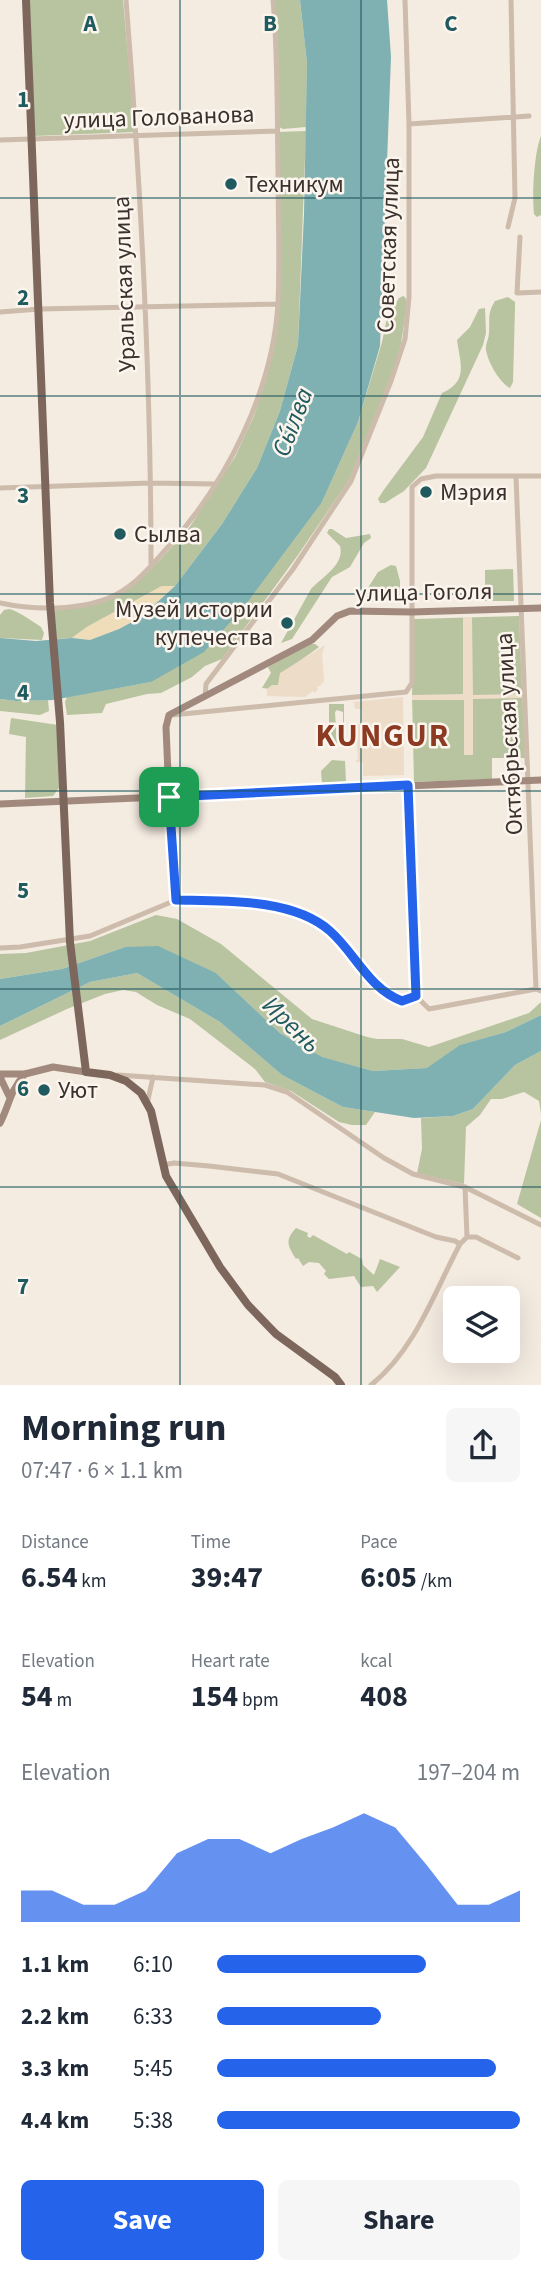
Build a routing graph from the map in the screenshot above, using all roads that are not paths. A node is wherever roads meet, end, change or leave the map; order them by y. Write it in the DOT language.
graph roads {
  1 [pos="26,0"];
  2 [pos="125,0"];
  3 [pos="273,0"];
  4 [pos="405,0"];
  5 [pos="511,0"];
  6 [pos="529,116"];
  7 [pos="514,117"];
  8 [pos="409,124"];
  9 [pos="277,131"];
  10 [pos="137,134"];
  11 [pos="30,139"];
  12 [pos="0,140"];
  13 [pos="509,227"];
  14 [pos="520,237"];
  15 [pos="541,292"];
  16 [pos="278,304"];
  17 [pos="146,307"];
  18 [pos="40,309"];
  19 [pos="0,312"];
  20 [pos="541,476"];
  21 [pos="516,477"];
  22 [pos="151,483"];
  23 [pos="214,484"];
  24 [pos="45,486"];
  25 [pos="0,488"];
  26 [pos="151,567"];
  27 [pos="0,603"];
  28 [pos="521,608"];
  29 [pos="541,608"];
  30 [pos="50,610"];
  31 [pos="412,612"];
  32 [pos="205,697"];
  33 [pos="169,715"];
  34 [pos="541,780"];
  35 [pos="529,781"];
  36 [pos="408,785"];
  37 [pos="169,797"];
  38 [pos="64,800"];
  39 [pos="0,804"];
  40 [pos="176,900"];
  41 [pos="533,919"];
  42 [pos="541,922"];
  43 [pos="70,941"];
  44 [pos="0,948"];
  45 [pos="538,990"];
  46 [pos="416,996"];
  47 [pos="86,1072"];
  48 [pos="25,1074"];
  49 [pos="110,1075"];
  50 [pos="0,1076"];
  51 [pos="153,1077"];
  52 [pos="9,1096"];
  53 [pos="147,1104"];
  54 [pos="0,1123"];
  55 [pos="163,1165"];
  56 [pos="465,1188"];
  57 [pos="541,1225"];
  58 [pos="467,1237"];
  59 [pos="460,1244"];
  60 [pos="518,1258"];
  61 [pos="341,1385"];
  62 [pos="371,1385"];
  1 -- 11 [label="main road"];
  2 -- 10 [label="street, Уральская улица"];
  3 -- 9 [label="street"];
  4 -- 8 [label="street, Советская улица"];
  5 -- 7 [label="street"];
  6 -- 7 [label="street"];
  7 -- 8 [label="street"];
  7 -- 13 [label="street"];
  8 -- 32 [label="street, Советская улица"];
  9 -- 10 [label="street, улица Голованова"];
  9 -- 16 [label="street"];
  10 -- 11 [label="street, улица Голованова"];
  10 -- 17 [label="street, Уральская улица"];
  11 -- 12 [label="street, улица Голованова"];
  11 -- 18 [label="main road"];
  14 -- 15 [label="street"];
  16 -- 17 [label="street"];
  16 -- 23 [label="street"];
  17 -- 18 [label="street"];
  17 -- 22 [label="street, Уральская улица"];
  18 -- 19 [label="street"];
  18 -- 24 [label="main road"];
  20 -- 21 [label="street"];
  21 -- 28 [label="street, Октябрьская улица"];
  21 -- 31 [label="street"];
  22 -- 23 [label="street"];
  22 -- 24 [label="street"];
  22 -- 26 [label="street, Уральская улица"];
  23 -- 26 [label="street"];
  24 -- 25 [label="street"];
  24 -- 30 [label="main road"];
  26 -- 30 [label="street"];
  27 -- 30 [label="street"];
  28 -- 29 [label="street, улица Гоголя"];
  28 -- 31 [label="street, улица Гоголя"];
  28 -- 35 [label="street, Октябрьская улица"];
  30 -- 38 [label="main road"];
  31 -- 32 [label="street, улица Гоголя"];
  31 -- 33 [label="street"];
  32 -- 33 [label="street, улица Гоголя"];
  33 -- 37 [label="street"];
  34 -- 35 [label="street"];
  35 -- 36 [label="street"];
  35 -- 41 [label="street, Октябрьская улица"];
  36 -- 37 [label="street"];
  36 -- 46 [label="street"];
  37 -- 38 [label="street"];
  37 -- 40 [label="street"];
  38 -- 39 [label="street"];
  38 -- 43 [label="main road"];
  40 -- 43 [label="street"];
  40 -- 46 [label="street"];
  41 -- 42 [label="street"];
  41 -- 45 [label="street, Октябрьская улица"];
  43 -- 44 [label="street"];
  43 -- 47 [label="main road"];
  45 -- 46 [label="street"];
  47 -- 48 [label="street"];
  47 -- 49 [label="main road"];
  48 -- 50 [label="street"];
  48 -- 52 [label="street"];
  49 -- 51 [label="street"];
  49 -- 53 [label="main road"];
  50 -- 52 [label="street"];
  51 -- 53 [label="street"];
  51 -- 56 [label="street"];
  52 -- 54 [label="street"];
  53 -- 55 [label="main road"];
  55 -- 59 [label="street"];
  55 -- 61 [label="main road"];
  56 -- 57 [label="street"];
  56 -- 58 [label="street"];
  58 -- 59 [label="street"];
  58 -- 60 [label="street"];
  59 -- 62 [label="street"];
}
